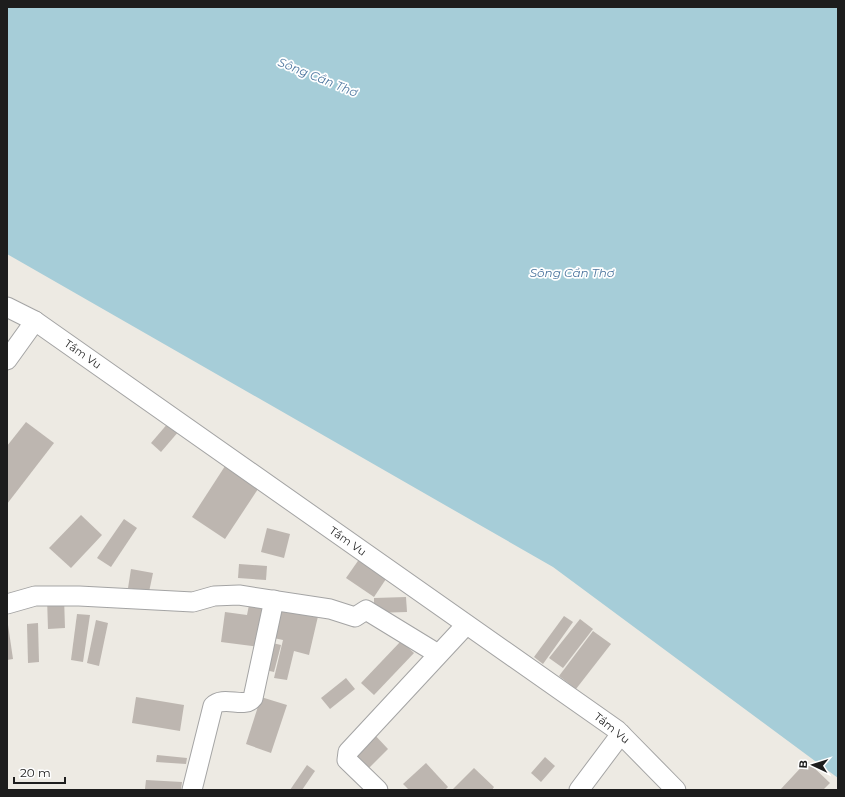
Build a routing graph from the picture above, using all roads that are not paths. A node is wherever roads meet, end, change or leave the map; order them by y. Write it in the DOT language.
graph roads {
  1 [pos="7,307"];
  2 [pos="35,321"];
  3 [pos="7,360"];
  4 [pos="274,600"];
  5 [pos="7,604"];
  6 [pos="466,624"];
  7 [pos="438,654"];
  8 [pos="621,734"];
  9 [pos="192,790"];
  10 [pos="378,790"];
  11 [pos="579,790"];
  12 [pos="676,790"];
  1 -- 2 [label="street, Tầm Vu"];
  2 -- 3 [label="street"];
  2 -- 6 [label="street, Tầm Vu"];
  4 -- 5 [label="street"];
  4 -- 7 [label="street"];
  4 -- 9 [label="street"];
  6 -- 7 [label="street"];
  6 -- 8 [label="street, Tầm Vu"];
  7 -- 10 [label="street"];
  8 -- 11 [label="street"];
  8 -- 12 [label="street, Tầm Vu"];
}
